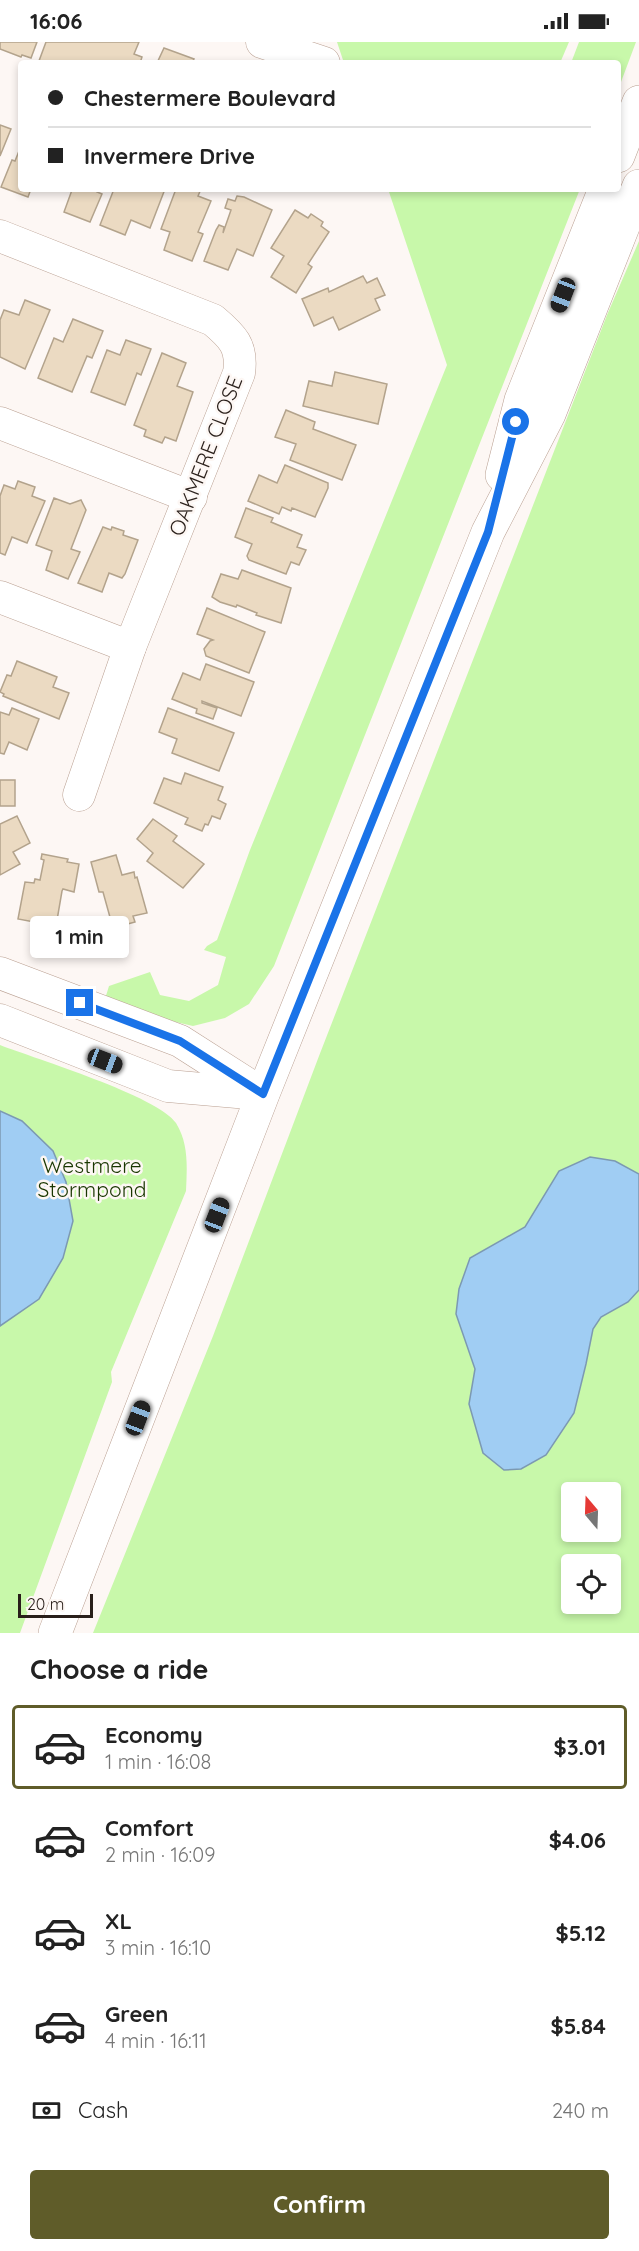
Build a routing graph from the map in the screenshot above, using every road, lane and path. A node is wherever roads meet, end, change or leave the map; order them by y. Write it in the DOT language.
graph roads {
  1 [pos="262,42"];
  2 [pos="315,60"];
  3 [pos="639,102"];
  4 [pos="621,148"];
  5 [pos="639,186"];
  6 [pos="604,192"];
  7 [pos="0,236"];
  8 [pos="0,423"];
  9 [pos="191,497"];
  10 [pos="488,532"];
  11 [pos="0,597"];
  12 [pos="130,647"];
  13 [pos="79,795"];
  14 [pos="0,973"];
  15 [pos="0,1020"];
  16 [pos="263,1094"];
  17 [pos="55,1633"];
  1 -- 2 [label="street"];
  3 -- 4 [label="main road"];
  5 -- 10 [label="main road"];
  6 -- 10 [label="main road"];
  7 -- 9 [label="street, OAKMERE CLOSE"];
  8 -- 9 [label="street"];
  9 -- 12 [label="street, OAKMERE CLOSE"];
  10 -- 16 [label="main road"];
  11 -- 12 [label="street"];
  12 -- 13 [label="street, OAKMERE CLOSE"];
  14 -- 16 [label="street"];
  15 -- 16 [label="street"];
  16 -- 17 [label="main road"];
}
